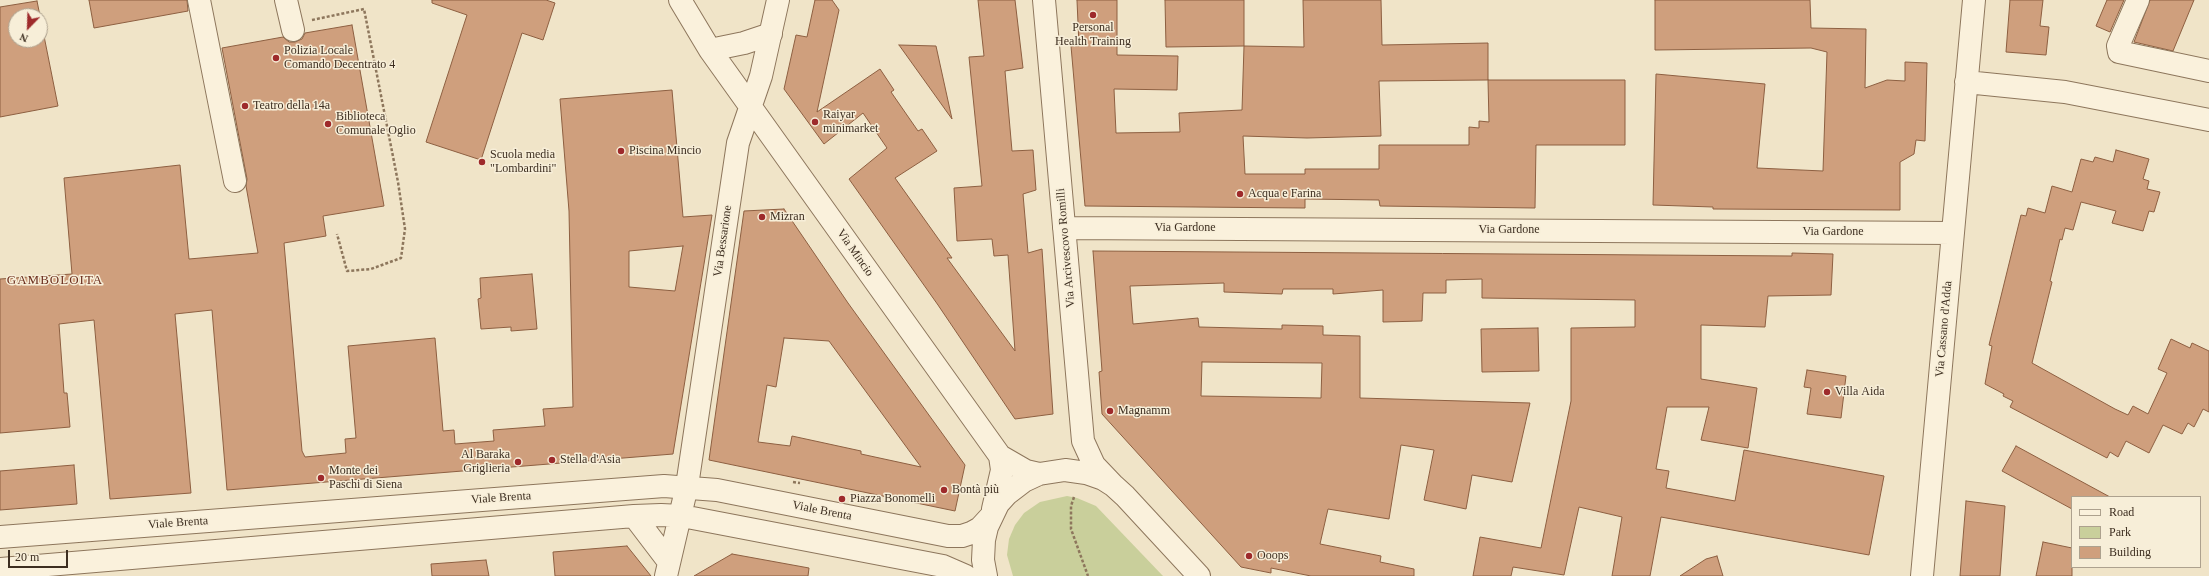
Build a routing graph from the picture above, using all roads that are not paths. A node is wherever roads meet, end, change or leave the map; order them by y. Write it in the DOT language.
graph roads {
  1 [pos="199,0"];
  2 [pos="286,0"];
  3 [pos="680,0"];
  4 [pos="778,0"];
  5 [pos="1044,0"];
  6 [pos="1974,0"];
  7 [pos="2138,0"];
  8 [pos="292,27"];
  9 [pos="771,34"];
  10 [pos="710,50"];
  11 [pos="2209,71"];
  12 [pos="1966,82"];
  13 [pos="751,106"];
  14 [pos="2209,120"];
  15 [pos="234,181"];
  16 [pos="1064,228"];
  17 [pos="1953,233"];
  18 [pos="1000,456"];
  19 [pos="1039,474"];
  20 [pos="687,486"];
  21 [pos="1114,486"];
  22 [pos="634,516"];
  23 [pos="682,516"];
  24 [pos="991,516"];
  25 [pos="0,537"];
  26 [pos="0,569"];
  27 [pos="667,569"];
  28 [pos="966,576"];
  29 [pos="986,576"];
  30 [pos="1199,576"];
  31 [pos="1922,576"];
  1 -- 15 [label="street"];
  2 -- 8 [label="street"];
  3 -- 10 [label="street, Via Mincio"];
  4 -- 9 [label="street, Via Bessarione"];
  5 -- 16 [label="street, Via Arcivescovo Romilli"];
  6 -- 12 [label="street, Via Cassano d'Adda"];
  7 -- 11 [label="street"];
  9 -- 10 [label="street"];
  9 -- 13 [label="street, Via Bessarione"];
  10 -- 13 [label="street, Via Mincio"];
  12 -- 14 [label="street"];
  12 -- 17 [label="street, Via Cassano d'Adda"];
  13 -- 18 [label="street, Via Mincio"];
  13 -- 20 [label="street, Via Bessarione"];
  16 -- 17 [label="street, Via Gardone"];
  16 -- 21 [label="street, Via Arcivescovo Romilli"];
  17 -- 31 [label="street, Via Cassano d'Adda"];
  18 -- 19 [label="street, Via Mincio"];
  18 -- 24 [label="street"];
  19 -- 21 [label="street"];
  19 -- 24 [label="street"];
  20 -- 23 [label="street, Via Bessarione"];
  20 -- 24 [label="street, Viale Brenta"];
  20 -- 25 [label="street, Viale Brenta"];
  21 -- 30 [label="street"];
  22 -- 23 [label="street"];
  22 -- 26 [label="street"];
  22 -- 27 [label="street"];
  23 -- 27 [label="street, Via Bessarione"];
  23 -- 28 [label="street"];
  24 -- 29 [label="street"];
}
